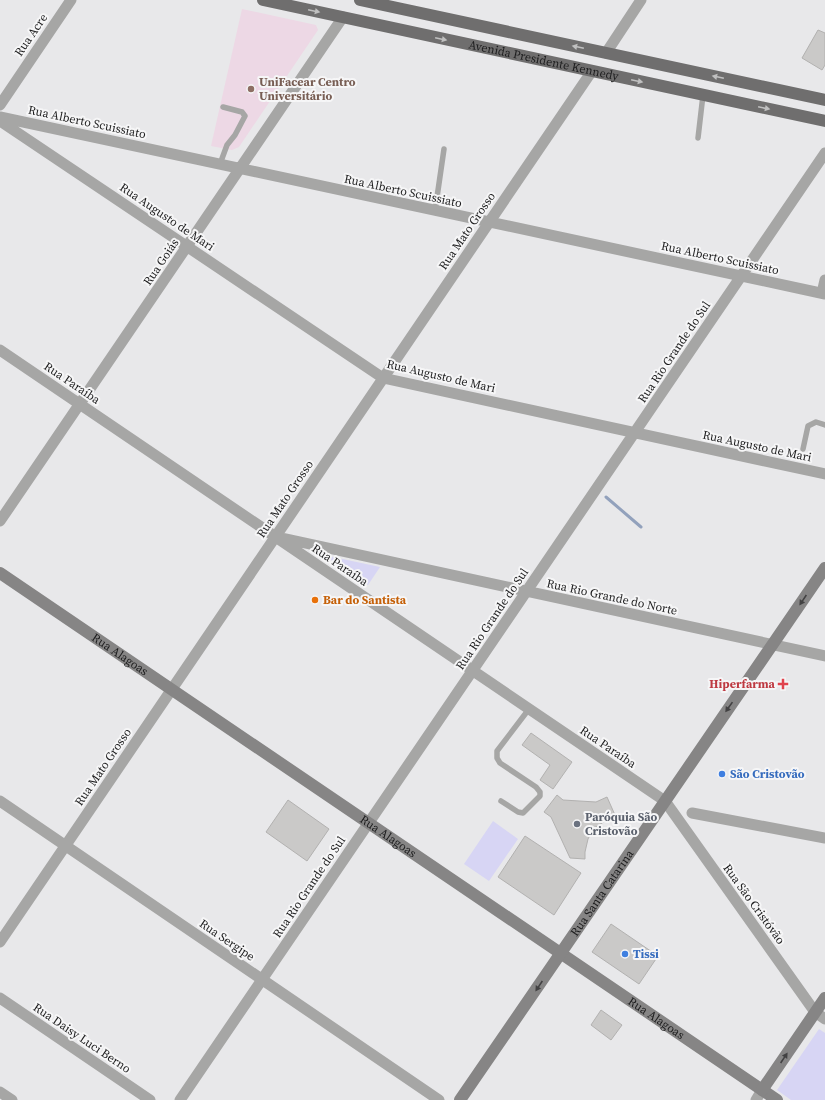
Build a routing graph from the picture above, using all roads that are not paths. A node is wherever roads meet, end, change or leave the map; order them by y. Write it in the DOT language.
graph roads {
  1 [pos="71,0"];
  2 [pos="263,0"];
  3 [pos="360,0"];
  4 [pos="641,0"];
  5 [pos="343,17"];
  6 [pos="480,26"];
  7 [pos="467,44"];
  8 [pos="606,53"];
  9 [pos="592,71"];
  10 [pos="703,95"];
  11 [pos="825,100"];
  12 [pos="0,104"];
  13 [pos="223,108"];
  14 [pos="0,117"];
  15 [pos="0,121"];
  16 [pos="825,121"];
  17 [pos="698,138"];
  18 [pos="444,149"];
  19 [pos="825,153"];
  20 [pos="220,164"];
  21 [pos="240,169"];
  22 [pos="435,211"];
  23 [pos="489,223"];
  24 [pos="187,246"];
  25 [pos="741,276"];
  26 [pos="825,280"];
  27 [pos="824,293"];
  28 [pos="0,350"];
  29 [pos="383,378"];
  30 [pos="80,404"];
  31 [pos="825,425"];
  32 [pos="635,433"];
  33 [pos="803,449"];
  34 [pos="825,474"];
  35 [pos="0,521"];
  36 [pos="276,537"];
  37 [pos="825,568"];
  38 [pos="0,573"];
  39 [pos="526,591"];
  40 [pos="772,645"];
  41 [pos="825,656"];
  42 [pos="472,670"];
  43 [pos="172,689"];
  44 [pos="529,709"];
  45 [pos="0,801"];
  46 [pos="501,801"];
  47 [pos="665,801"];
  48 [pos="692,813"];
  49 [pos="368,823"];
  50 [pos="825,838"];
  51 [pos="66,846"];
  52 [pos="0,942"];
  53 [pos="561,953"];
  54 [pos="262,979"];
  55 [pos="0,998"];
  56 [pos="825,998"];
  57 [pos="822,1015"];
  58 [pos="0,1092"];
  59 [pos="759,1095"];
  60 [pos="12,1100"];
  61 [pos="150,1100"];
  62 [pos="180,1100"];
  63 [pos="439,1100"];
  64 [pos="460,1100"];
  65 [pos="777,1100"];
  1 -- 12 [label="street, Rua Acre"];
  2 -- 5 [label="main road, Avenida Presidente Kennedy, one-way"];
  3 -- 6 [label="main road, Avenida Presidente Kennedy"];
  4 -- 8 [label="street"];
  5 -- 7 [label="main road, Avenida Presidente Kennedy, one-way"];
  5 -- 21 [label="street, Rua Goiás"];
  6 -- 7 [label="main road"];
  8 -- 6 [label="main road, Avenida Presidente Kennedy, one-way"];
  7 -- 9 [label="main road, Avenida Presidente Kennedy"];
  11 -- 8 [label="main road, Avenida Presidente Kennedy, one-way"];
  9 -- 10 [label="main road, Avenida Presidente Kennedy, one-way"];
  9 -- 23 [label="street, Rua Mato Grosso"];
  10 -- 16 [label="main road, Avenida Presidente Kennedy, one-way"];
  10 -- 17 [label="lane"];
  13 -- 20 [label="lane"];
  14 -- 20 [label="street, Rua Alberto Scuissiato"];
  15 -- 24 [label="street, Rua Augusto de Mari"];
  18 -- 22 [label="lane"];
  19 -- 25 [label="street, Rua Rio Grande do Sul"];
  20 -- 21 [label="street, Rua Alberto Scuissiato"];
  21 -- 22 [label="street, Rua Alberto Scuissiato"];
  21 -- 24 [label="street, Rua Goiás"];
  22 -- 23 [label="street, Rua Alberto Scuissiato"];
  23 -- 25 [label="street, Rua Alberto Scuissiato"];
  23 -- 29 [label="street, Rua Mato Grosso"];
  24 -- 29 [label="street, Rua Augusto de Mari"];
  24 -- 30 [label="street, Rua Goiás"];
  25 -- 27 [label="street, Rua Alberto Scuissiato"];
  25 -- 32 [label="street, Rua Rio Grande do Sul"];
  26 -- 27 [label="street"];
  28 -- 30 [label="street, Rua Paraíba"];
  29 -- 32 [label="street, Rua Augusto de Mari"];
  29 -- 36 [label="street, Rua Mato Grosso"];
  30 -- 35 [label="street, Rua Goiás"];
  30 -- 36 [label="street, Rua Paraíba"];
  31 -- 33 [label="lane"];
  32 -- 34 [label="street, Rua Augusto de Mari"];
  32 -- 39 [label="street, Rua Rio Grande do Sul"];
  36 -- 39 [label="street, Rua Rio Grande do Norte"];
  36 -- 42 [label="street, Rua Paraíba"];
  36 -- 43 [label="street, Rua Mato Grosso"];
  37 -- 40 [label="street, Rua Santa Catarina, one-way"];
  38 -- 43 [label="street, Rua Alagoas"];
  39 -- 40 [label="street, Rua Rio Grande do Norte"];
  39 -- 42 [label="street, Rua Rio Grande do Sul"];
  40 -- 41 [label="street, Rua Rio Grande do Norte"];
  40 -- 47 [label="street, Rua Santa Catarina, one-way"];
  42 -- 44 [label="street, Rua Paraíba"];
  42 -- 49 [label="street, Rua Rio Grande do Sul"];
  43 -- 49 [label="street, Rua Alagoas"];
  43 -- 51 [label="street, Rua Mato Grosso"];
  44 -- 46 [label="lane"];
  44 -- 47 [label="street, Rua Paraíba"];
  45 -- 51 [label="street, Rua Sergipe"];
  47 -- 53 [label="street, Rua Santa Catarina"];
  47 -- 57 [label="street, Rua São Cristóvão"];
  48 -- 50 [label="street"];
  49 -- 53 [label="street, Rua Alagoas"];
  49 -- 54 [label="street, Rua Rio Grande do Sul"];
  51 -- 52 [label="street, Rua Mato Grosso"];
  51 -- 54 [label="street, Rua Sergipe"];
  53 -- 59 [label="street, Rua Alagoas"];
  53 -- 64 [label="street, Rua Santa Catarina, one-way"];
  54 -- 62 [label="street, Rua Rio Grande do Sul"];
  54 -- 63 [label="street, Rua Sergipe"];
  55 -- 61 [label="street, Rua Daisy Luci Berno"];
  56 -- 57 [label="street"];
  59 -- 57 [label="street, one-way"];
  58 -- 60 [label="street"];
  59 -- 65 [label="street, Rua Alagoas"];
}
